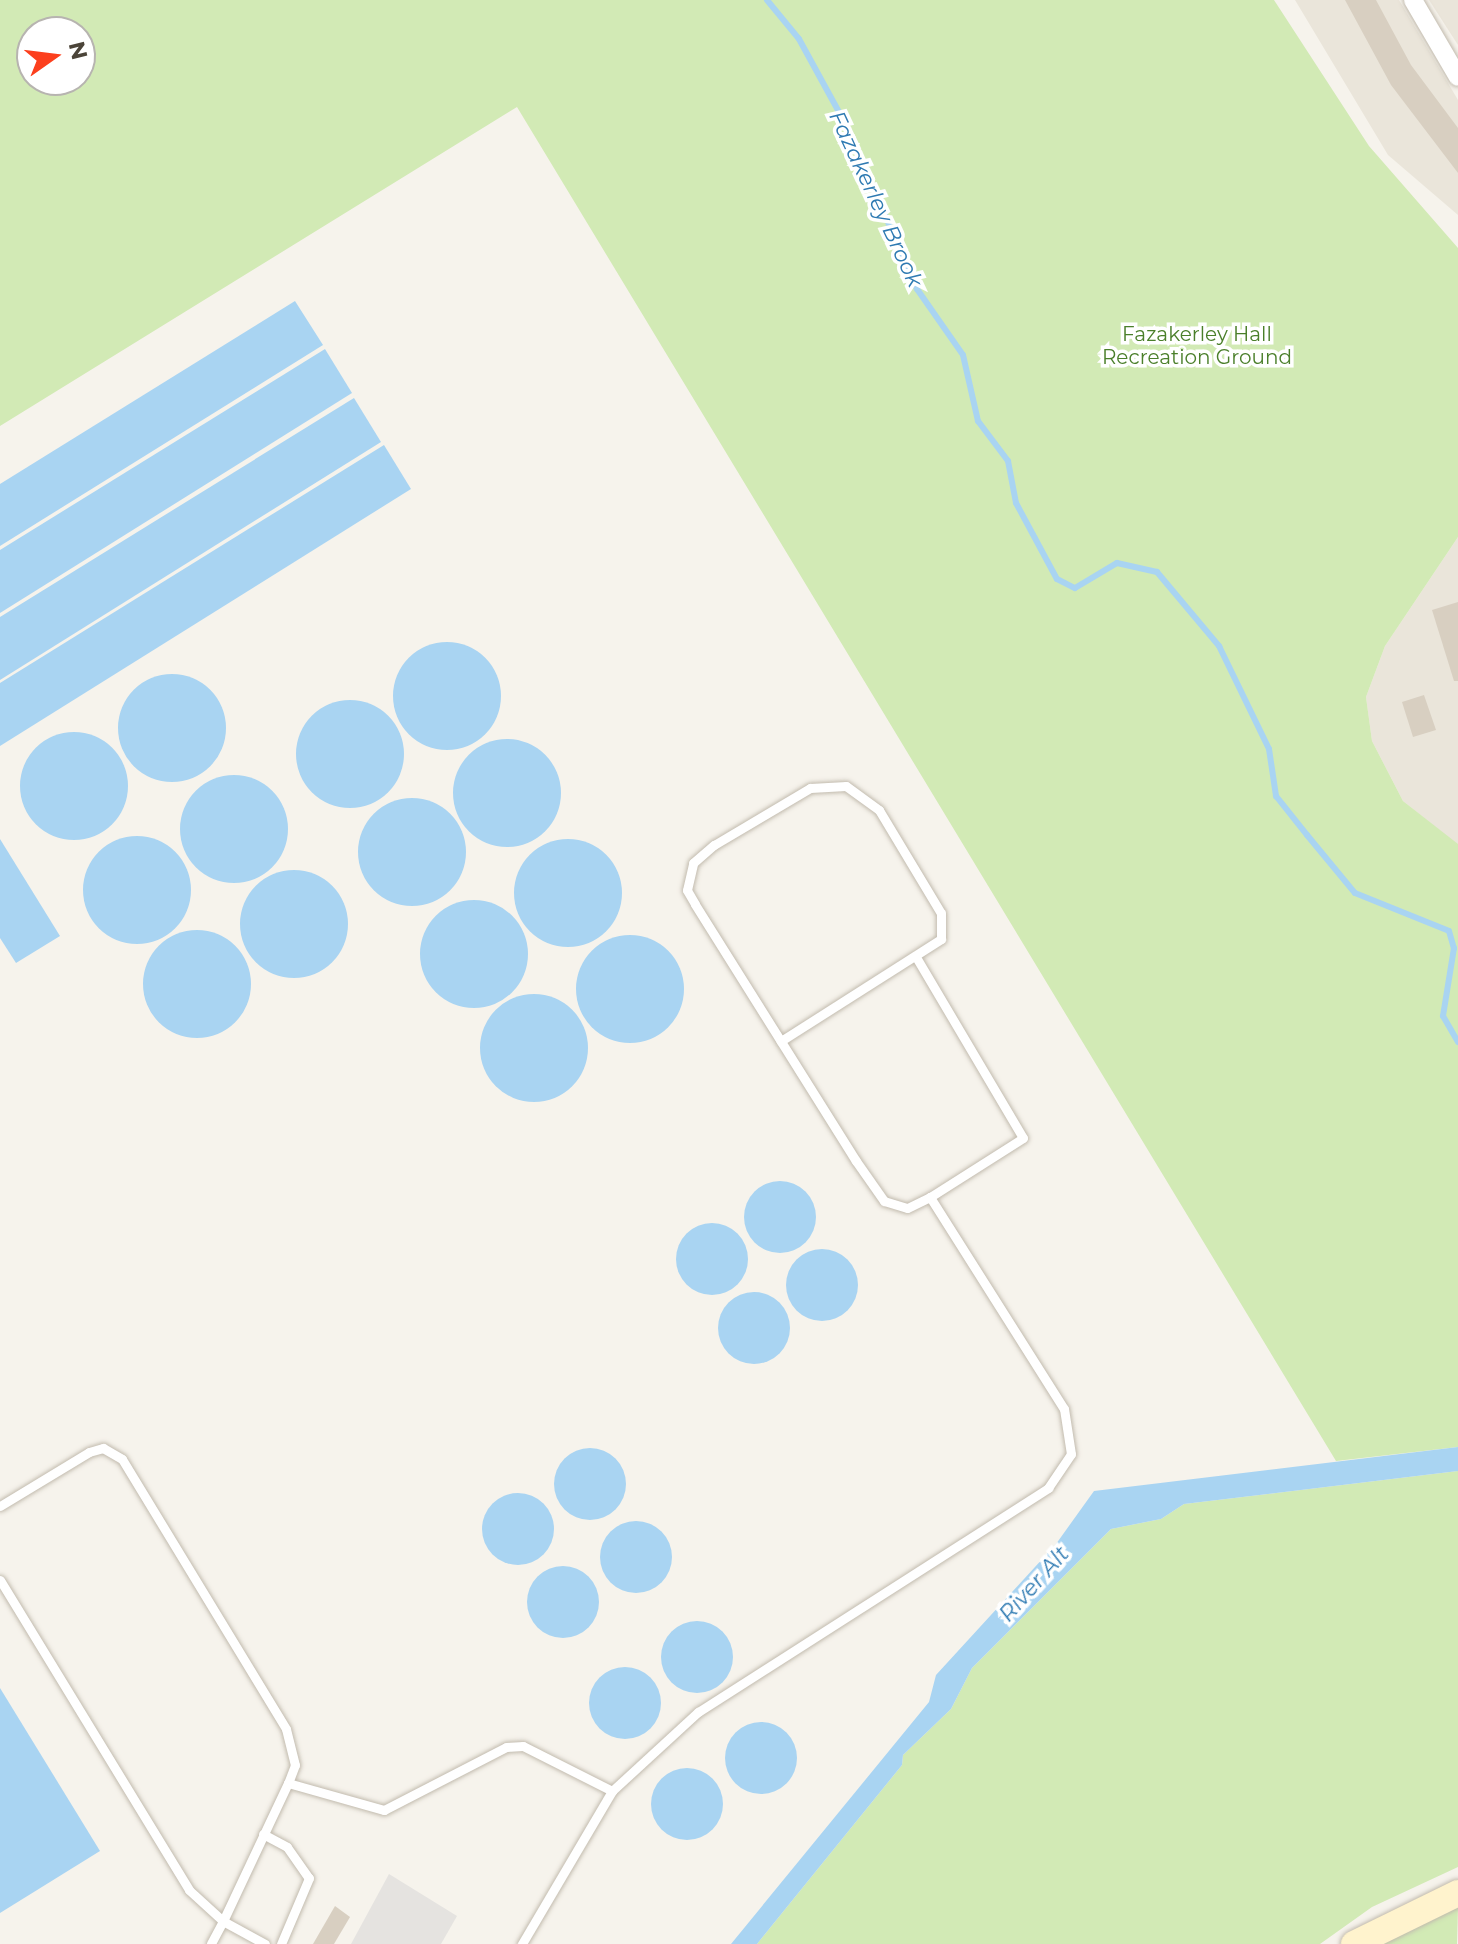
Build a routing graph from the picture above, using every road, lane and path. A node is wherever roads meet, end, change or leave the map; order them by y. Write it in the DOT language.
graph roads {
  1 [pos="1413,0"];
  2 [pos="1458,77"];
  3 [pos="916,957"];
  4 [pos="781,1041"];
  5 [pos="930,1197"];
  6 [pos="0,1506"];
  7 [pos="0,1580"];
  8 [pos="288,1783"];
  9 [pos="612,1791"];
  10 [pos="263,1834"];
  11 [pos="1458,1893"];
  12 [pos="223,1921"];
  13 [pos="211,1944"];
  14 [pos="265,1944"];
  15 [pos="281,1944"];
  16 [pos="522,1944"];
  17 [pos="1354,1944"];
  1 -- 2 [label="street"];
  3 -- 4 [label="lane"];
  3 -- 4 [label="lane"];
  3 -- 5 [label="lane"];
  4 -- 5 [label="lane"];
  5 -- 9 [label="lane"];
  6 -- 8 [label="lane"];
  7 -- 12 [label="lane"];
  8 -- 9 [label="lane"];
  8 -- 10 [label="lane"];
  9 -- 16 [label="lane"];
  10 -- 12 [label="lane"];
  10 -- 15 [label="lane"];
  11 -- 17 [label="street"];
  12 -- 13 [label="lane"];
  12 -- 14 [label="lane"];
}
